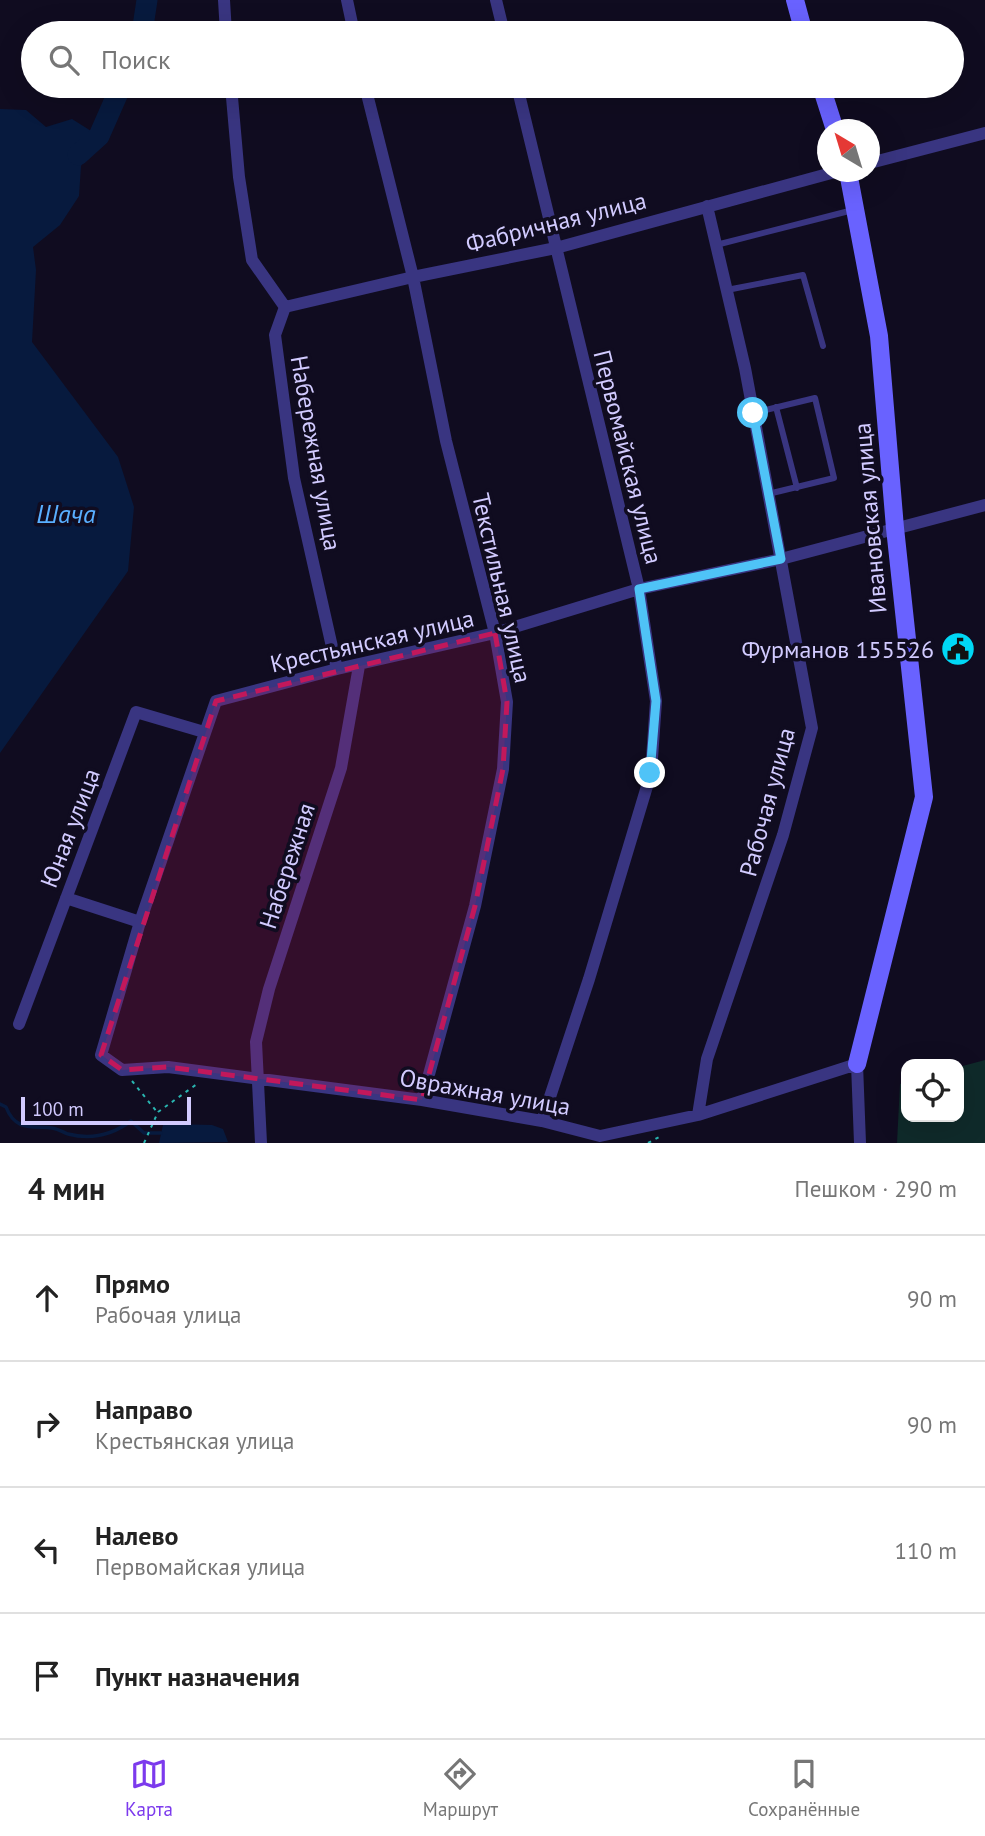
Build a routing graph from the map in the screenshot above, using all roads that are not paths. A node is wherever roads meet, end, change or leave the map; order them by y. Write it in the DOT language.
graph roads {
  1 [pos="224,0"];
  2 [pos="347,0"];
  3 [pos="496,0"];
  4 [pos="795,0"];
  5 [pos="225,21"];
  6 [pos="351,21"];
  7 [pos="501,21"];
  8 [pos="801,21"];
  9 [pos="232,98"];
  10 [pos="368,98"];
  11 [pos="520,98"];
  12 [pos="825,98"];
  13 [pos="832,119"];
  14 [pos="984,136"];
  15 [pos="880,161"];
  16 [pos="817,177"];
  17 [pos="850,182"];
  18 [pos="707,206"];
  19 [pos="855,210"];
  20 [pos="716,245"];
  21 [pos="556,248"];
  22 [pos="412,277"];
  23 [pos="732,289"];
  24 [pos="285,307"];
  25 [pos="823,346"];
  26 [pos="776,407"];
  27 [pos="753,413"];
  28 [pos="797,488"];
  29 [pos="768,494"];
  30 [pos="985,505"];
  31 [pos="895,528"];
  32 [pos="781,559"];
  33 [pos="639,589"];
  34 [pos="495,633"];
  35 [pos="359,666"];
  36 [pos="337,669"];
  37 [pos="204,732"];
  38 [pos="66,898"];
  39 [pos="140,922"];
  40 [pos="19,1024"];
  41 [pos="857,1064"];
  42 [pos="256,1078"];
  43 [pos="422,1100"];
  44 [pos="698,1115"];
  45 [pos="542,1122"];
  46 [pos="261,1143"];
  47 [pos="860,1143"];
  1 -- 5 [label="street"];
  2 -- 6 [label="street"];
  3 -- 7 [label="street"];
  4 -- 8 [label="street"];
  9 -- 24 [label="street"];
  10 -- 22 [label="street, Текстильная улица"];
  11 -- 21 [label="street, Первомайская улица"];
  12 -- 13 [label="street"];
  14 -- 15 [label="street"];
  16 -- 18 [label="street, Фабричная улица"];
  17 -- 19 [label="street, Ивановская улица"];
  18 -- 20 [label="street, Рабочая улица"];
  18 -- 21 [label="street, Фабричная улица"];
  19 -- 20 [label="lane"];
  19 -- 31 [label="street, Ивановская улица"];
  20 -- 27 [label="street, Рабочая улица"];
  21 -- 22 [label="street, Фабричная улица"];
  21 -- 33 [label="street, Первомайская улица"];
  22 -- 24 [label="street, Фабричная улица"];
  22 -- 34 [label="street, Текстильная улица"];
  23 -- 25 [label="lane"];
  24 -- 36 [label="street, Набережная улица"];
  26 -- 27 [label="lane"];
  26 -- 28 [label="lane"];
  26 -- 28 [label="lane"];
  27 -- 29 [label="street, Рабочая улица"];
  28 -- 29 [label="lane"];
  29 -- 32 [label="street, Рабочая улица"];
  30 -- 31 [label="street, Крестьянская улица"];
  31 -- 32 [label="street, Крестьянская улица"];
  31 -- 41 [label="street, Ивановская улица"];
  32 -- 33 [label="street, Крестьянская улица"];
  32 -- 44 [label="street, Рабочая улица"];
  33 -- 34 [label="street, Крестьянская улица"];
  33 -- 45 [label="street, Первомайская улица"];
  34 -- 35 [label="street, Крестьянская улица"];
  34 -- 43 [label="street, Текстильная улица"];
  35 -- 36 [label="street, Крестьянская улица"];
  35 -- 42 [label="street, Набережная"];
  36 -- 37 [label="street, Крестьянская улица"];
  37 -- 38 [label="street, Юная улица"];
  37 -- 39 [label="street"];
  38 -- 39 [label="street"];
  38 -- 40 [label="street, Юная улица"];
  39 -- 42 [label="street, Овражная улица"];
  41 -- 44 [label="street, Овражная улица"];
  41 -- 47 [label="street"];
  42 -- 43 [label="street, Овражная улица"];
  42 -- 46 [label="street, Набережная"];
  43 -- 45 [label="street, Овражная улица"];
  44 -- 45 [label="street, Овражная улица"];
}
